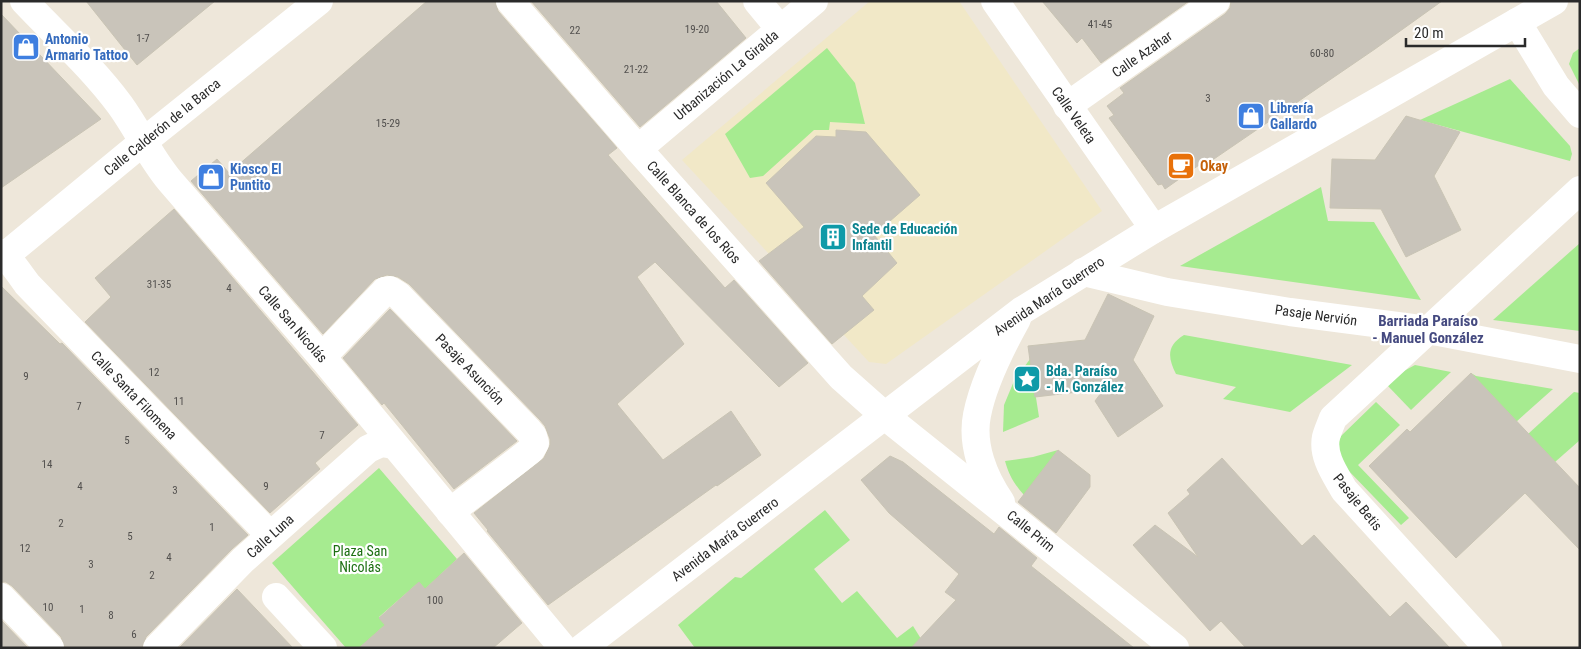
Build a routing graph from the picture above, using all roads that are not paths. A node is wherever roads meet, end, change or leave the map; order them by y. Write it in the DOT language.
graph roads {
  1 [pos="24,1"];
  2 [pos="319,1"];
  3 [pos="510,1"];
  4 [pos="757,1"];
  5 [pos="814,1"];
  6 [pos="995,1"];
  7 [pos="1216,1"];
  8 [pos="1554,1"];
  9 [pos="1517,22"];
  10 [pos="780,30"];
  11 [pos="1068,106"];
  12 [pos="1580,114"];
  13 [pos="143,142"];
  14 [pos="638,149"];
  15 [pos="1580,190"];
  16 [pos="1154,229"];
  17 [pos="4,254"];
  18 [pos="1083,272"];
  19 [pos="1022,311"];
  20 [pos="1428,330"];
  21 [pos="322,356"];
  22 [pos="1580,359"];
  23 [pos="885,416"];
  24 [pos="394,444"];
  25 [pos="450,512"];
  26 [pos="1009,514"];
  27 [pos="270,535"];
  28 [pos="1,597"];
  29 [pos="276,597"];
  30 [pos="50,648"];
  31 [pos="157,648"];
  32 [pos="323,648"];
  33 [pos="563,648"];
  34 [pos="582,648"];
  35 [pos="1175,648"];
  36 [pos="1488,648"];
  1 -- 13 [label="street, Calle San Nicolás"];
  2 -- 13 [label="street, Calle Calderón de la Barca"];
  3 -- 14 [label="street, Calle Blanca de los Ríos"];
  4 -- 10 [label="street"];
  5 -- 10 [label="street, Urbanización La Giralda"];
  6 -- 11 [label="street, Calle Veleta"];
  7 -- 11 [label="street, Calle Azahar"];
  8 -- 9 [label="street, Avenida María Guerrero"];
  9 -- 12 [label="street"];
  9 -- 16 [label="street, Avenida María Guerrero"];
  10 -- 14 [label="street, Urbanización La Giralda"];
  11 -- 16 [label="street, Calle Veleta"];
  13 -- 17 [label="street, Calle Calderón de la Barca"];
  13 -- 21 [label="street, Calle San Nicolás"];
  14 -- 23 [label="street, Calle Blanca de los Ríos"];
  15 -- 20 [label="street, Pasaje Betis"];
  16 -- 18 [label="street, Avenida María Guerrero"];
  17 -- 27 [label="street, Calle Santa Filomena"];
  18 -- 19 [label="street, Avenida María Guerrero"];
  18 -- 20 [label="street, Pasaje Nervión"];
  19 -- 23 [label="street, Avenida María Guerrero"];
  19 -- 26 [label="street"];
  20 -- 22 [label="street, Pasaje Nervión"];
  20 -- 36 [label="street, Pasaje Betis"];
  21 -- 24 [label="street, Calle San Nicolás"];
  21 -- 25 [label="street, Pasaje Asunción"];
  23 -- 26 [label="street, Calle Prim"];
  23 -- 34 [label="street, Avenida María Guerrero"];
  24 -- 25 [label="street, Calle San Nicolás"];
  24 -- 27 [label="street, Calle Luna"];
  25 -- 33 [label="street, Calle San Nicolás"];
  26 -- 35 [label="street, Calle Prim"];
  27 -- 31 [label="street, Calle Luna"];
  28 -- 30 [label="street"];
  29 -- 32 [label="street"];
}
